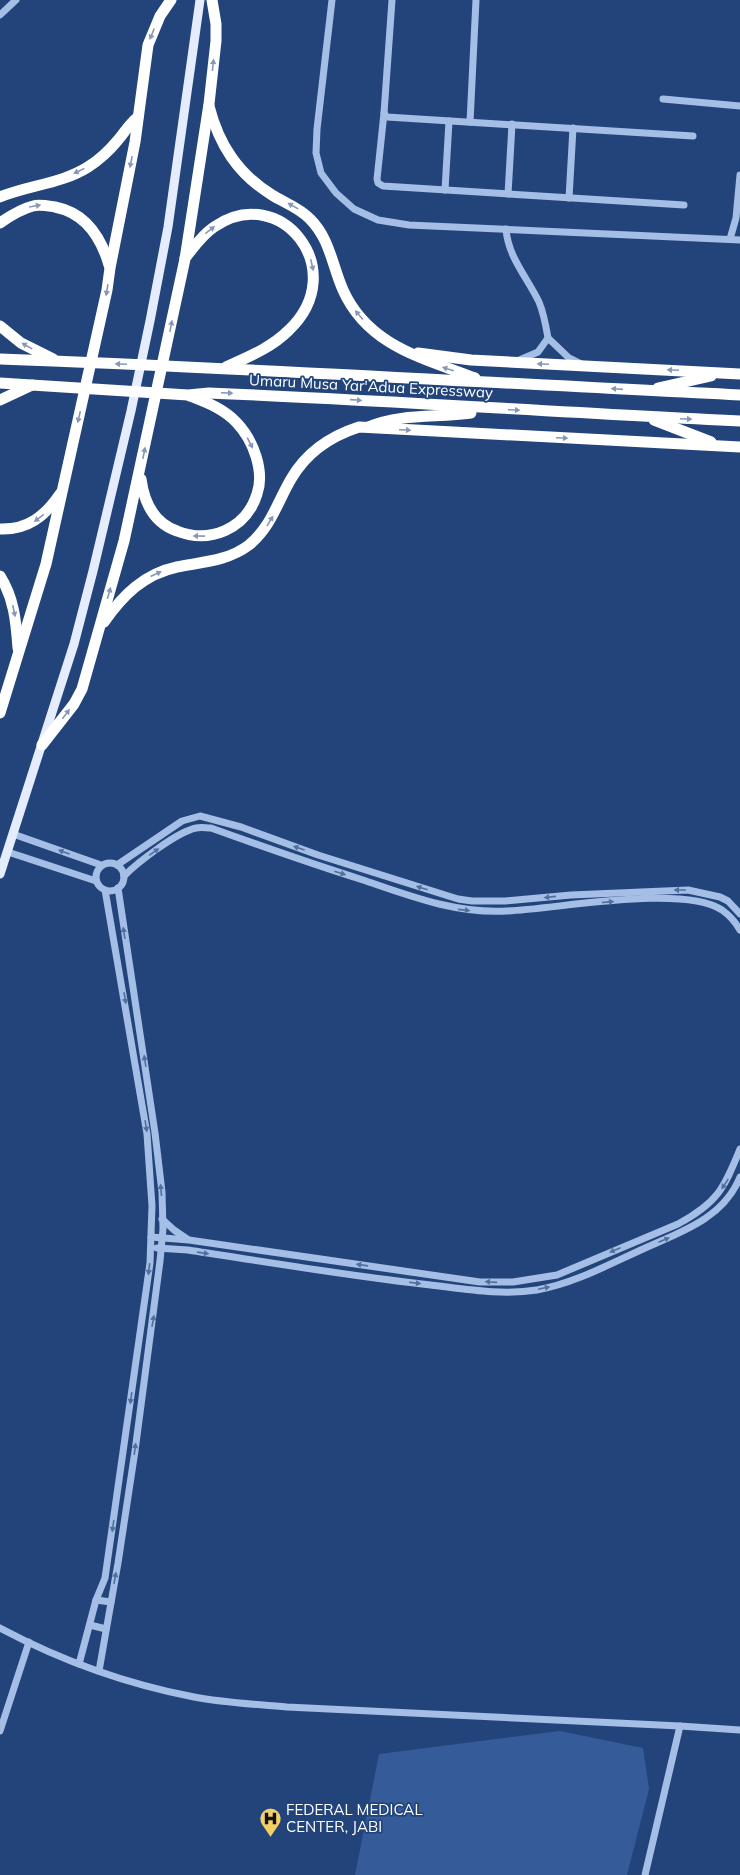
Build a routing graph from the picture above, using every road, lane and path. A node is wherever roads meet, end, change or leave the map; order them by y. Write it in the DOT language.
graph roads {
  1 [pos="16,0"];
  2 [pos="171,0"];
  3 [pos="200,0"];
  4 [pos="212,0"];
  5 [pos="332,0"];
  6 [pos="392,0"];
  7 [pos="476,0"];
  8 [pos="0,15"];
  9 [pos="664,99"];
  10 [pos="209,104"];
  11 [pos="740,106"];
  12 [pos="384,113"];
  13 [pos="138,117"];
  14 [pos="449,121"];
  15 [pos="470,122"];
  16 [pos="512,124"];
  17 [pos="573,128"];
  18 [pos="693,136"];
  19 [pos="740,175"];
  20 [pos="445,190"];
  21 [pos="508,194"];
  22 [pos="0,197"];
  23 [pos="568,198"];
  24 [pos="684,205"];
  25 [pos="0,223"];
  26 [pos="506,229"];
  27 [pos="730,239"];
  28 [pos="740,240"];
  29 [pos="185,259"];
  30 [pos="110,268"];
  31 [pos="0,326"];
  32 [pos="548,338"];
  33 [pos="387,342"];
  34 [pos="0,359"];
  35 [pos="61,361"];
  36 [pos="513,362"];
  37 [pos="585,366"];
  38 [pos="223,368"];
  39 [pos="726,373"];
  40 [pos="740,374"];
  41 [pos="485,382"];
  42 [pos="0,383"];
  43 [pos="32,385"];
  44 [pos="642,391"];
  45 [pos="183,394"];
  46 [pos="740,396"];
  47 [pos="0,400"];
  48 [pos="489,408"];
  49 [pos="646,417"];
  50 [pos="740,421"];
  51 [pos="366,428"];
  52 [pos="720,446"];
  53 [pos="740,447"];
  54 [pos="140,472"];
  55 [pos="63,488"];
  56 [pos="0,529"];
  57 [pos="0,576"];
  58 [pos="99,629"];
  59 [pos="18,650"];
  60 [pos="0,714"];
  61 [pos="42,745"];
  62 [pos="240,827"];
  63 [pos="13,834"];
  64 [pos="237,838"];
  65 [pos="8,852"];
  66 [pos="318,855"];
  67 [pos="314,864"];
  68 [pos="101,865"];
  69 [pos="117,865"];
  70 [pos="0,874"];
  71 [pos="124,876"];
  72 [pos="389,878"];
  73 [pos="96,881"];
  74 [pos="118,888"];
  75 [pos="385,888"];
  76 [pos="105,890"];
  77 [pos="707,894"];
  78 [pos="705,904"];
  79 [pos="740,914"];
  80 [pos="740,930"];
  81 [pos="132,982"];
  82 [pos="122,984"];
  83 [pos="740,1149"];
  84 [pos="740,1177"];
  85 [pos="162,1219"];
  86 [pos="151,1237"];
  87 [pos="162,1237"];
  88 [pos="189,1240"];
  89 [pos="150,1247"];
  90 [pos="161,1248"];
  91 [pos="179,1249"];
  92 [pos="160,1261"];
  93 [pos="96,1600"];
  94 [pos="111,1602"];
  95 [pos="90,1625"];
  96 [pos="0,1628"];
  97 [pos="106,1629"];
  98 [pos="29,1642"];
  99 [pos="79,1664"];
  100 [pos="98,1671"];
  101 [pos="680,1726"];
  102 [pos="740,1730"];
  103 [pos="0,1731"];
  104 [pos="645,1875"];
  1 -- 8 [label="street"];
  2 -- 13 [label="highway, one-way"];
  3 -- 61 [label="main road"];
  10 -- 4 [label="highway, one-way"];
  5 -- 26 [label="street"];
  6 -- 12 [label="street"];
  7 -- 15 [label="street"];
  9 -- 11 [label="street"];
  10 -- 29 [label="highway"];
  33 -- 10 [label="highway, one-way"];
  12 -- 14 [label="street"];
  12 -- 20 [label="street"];
  13 -- 22 [label="highway, one-way"];
  13 -- 30 [label="highway, one-way"];
  14 -- 15 [label="street"];
  14 -- 20 [label="street"];
  15 -- 16 [label="street"];
  16 -- 17 [label="street"];
  16 -- 21 [label="street"];
  17 -- 18 [label="street"];
  17 -- 23 [label="street"];
  19 -- 27 [label="street"];
  20 -- 21 [label="street"];
  21 -- 23 [label="street"];
  23 -- 24 [label="street"];
  25 -- 30 [label="highway, one-way"];
  26 -- 27 [label="street"];
  26 -- 32 [label="street"];
  27 -- 28 [label="street"];
  29 -- 38 [label="highway, one-way"];
  54 -- 29 [label="highway, one-way"];
  30 -- 55 [label="highway, one-way"];
  35 -- 31 [label="highway, one-way"];
  32 -- 36 [label="street"];
  32 -- 37 [label="street"];
  33 -- 36 [label="highway, Umaru Musa Yar'Adua Expressway"];
  41 -- 33 [label="highway, one-way"];
  34 -- 35 [label="highway, Umaru Musa Yar'Adua Expressway"];
  38 -- 35 [label="highway, Umaru Musa Yar'Adua Expressway, one-way"];
  37 -- 36 [label="highway, Umaru Musa Yar'Adua Expressway, one-way"];
  39 -- 37 [label="highway, Umaru Musa Yar'Adua Expressway, one-way"];
  38 -- 41 [label="highway, Umaru Musa Yar'Adua Expressway"];
  39 -- 40 [label="highway, Umaru Musa Yar'Adua Expressway"];
  39 -- 44 [label="highway"];
  44 -- 41 [label="highway, Umaru Musa Yar'Adua Expressway, one-way"];
  42 -- 43 [label="highway, Umaru Musa Yar'Adua Expressway"];
  43 -- 45 [label="highway, Umaru Musa Yar'Adua Expressway"];
  43 -- 47 [label="highway"];
  44 -- 46 [label="highway, Umaru Musa Yar'Adua Expressway"];
  45 -- 48 [label="highway, Umaru Musa Yar'Adua Expressway, one-way"];
  45 -- 54 [label="highway, one-way"];
  48 -- 49 [label="highway, Umaru Musa Yar'Adua Expressway, one-way"];
  48 -- 51 [label="highway"];
  49 -- 50 [label="highway, Umaru Musa Yar'Adua Expressway, one-way"];
  49 -- 52 [label="highway"];
  51 -- 52 [label="highway, one-way"];
  58 -- 51 [label="highway, one-way"];
  52 -- 53 [label="highway"];
  58 -- 54 [label="highway, one-way"];
  55 -- 56 [label="highway, one-way"];
  55 -- 59 [label="highway"];
  57 -- 59 [label="highway, one-way"];
  61 -- 58 [label="highway, one-way"];
  59 -- 60 [label="highway"];
  61 -- 63 [label="main road"];
  62 -- 64 [label="street"];
  66 -- 62 [label="street, one-way"];
  62 -- 69 [label="street"];
  63 -- 65 [label="main road"];
  68 -- 63 [label="street, one-way"];
  64 -- 67 [label="street"];
  71 -- 64 [label="street, one-way"];
  65 -- 70 [label="main road"];
  65 -- 73 [label="street"];
  66 -- 67 [label="street"];
  66 -- 72 [label="street"];
  67 -- 75 [label="street, one-way"];
  68 -- 69 [label="street"];
  68 -- 73 [label="street"];
  69 -- 71 [label="street"];
  71 -- 74 [label="street"];
  72 -- 75 [label="street"];
  77 -- 72 [label="street, one-way"];
  73 -- 76 [label="street"];
  74 -- 76 [label="street"];
  81 -- 74 [label="street, one-way"];
  75 -- 78 [label="street, one-way"];
  76 -- 82 [label="street"];
  77 -- 78 [label="street"];
  77 -- 79 [label="street"];
  78 -- 80 [label="street"];
  81 -- 82 [label="street"];
  85 -- 81 [label="street, one-way"];
  82 -- 86 [label="street, one-way"];
  83 -- 88 [label="street, one-way"];
  91 -- 84 [label="street, one-way"];
  85 -- 87 [label="street"];
  85 -- 88 [label="street"];
  86 -- 87 [label="street"];
  86 -- 89 [label="street"];
  87 -- 88 [label="street"];
  87 -- 90 [label="street"];
  89 -- 90 [label="street"];
  89 -- 93 [label="street, one-way"];
  90 -- 91 [label="street"];
  90 -- 92 [label="street"];
  91 -- 92 [label="street"];
  94 -- 92 [label="street, one-way"];
  93 -- 94 [label="street"];
  93 -- 95 [label="street"];
  94 -- 97 [label="street"];
  95 -- 97 [label="street"];
  95 -- 99 [label="street"];
  96 -- 98 [label="street"];
  97 -- 100 [label="street"];
  98 -- 99 [label="street"];
  98 -- 103 [label="street"];
  99 -- 100 [label="street"];
  100 -- 101 [label="street"];
  101 -- 102 [label="street"];
  101 -- 104 [label="street"];
}
